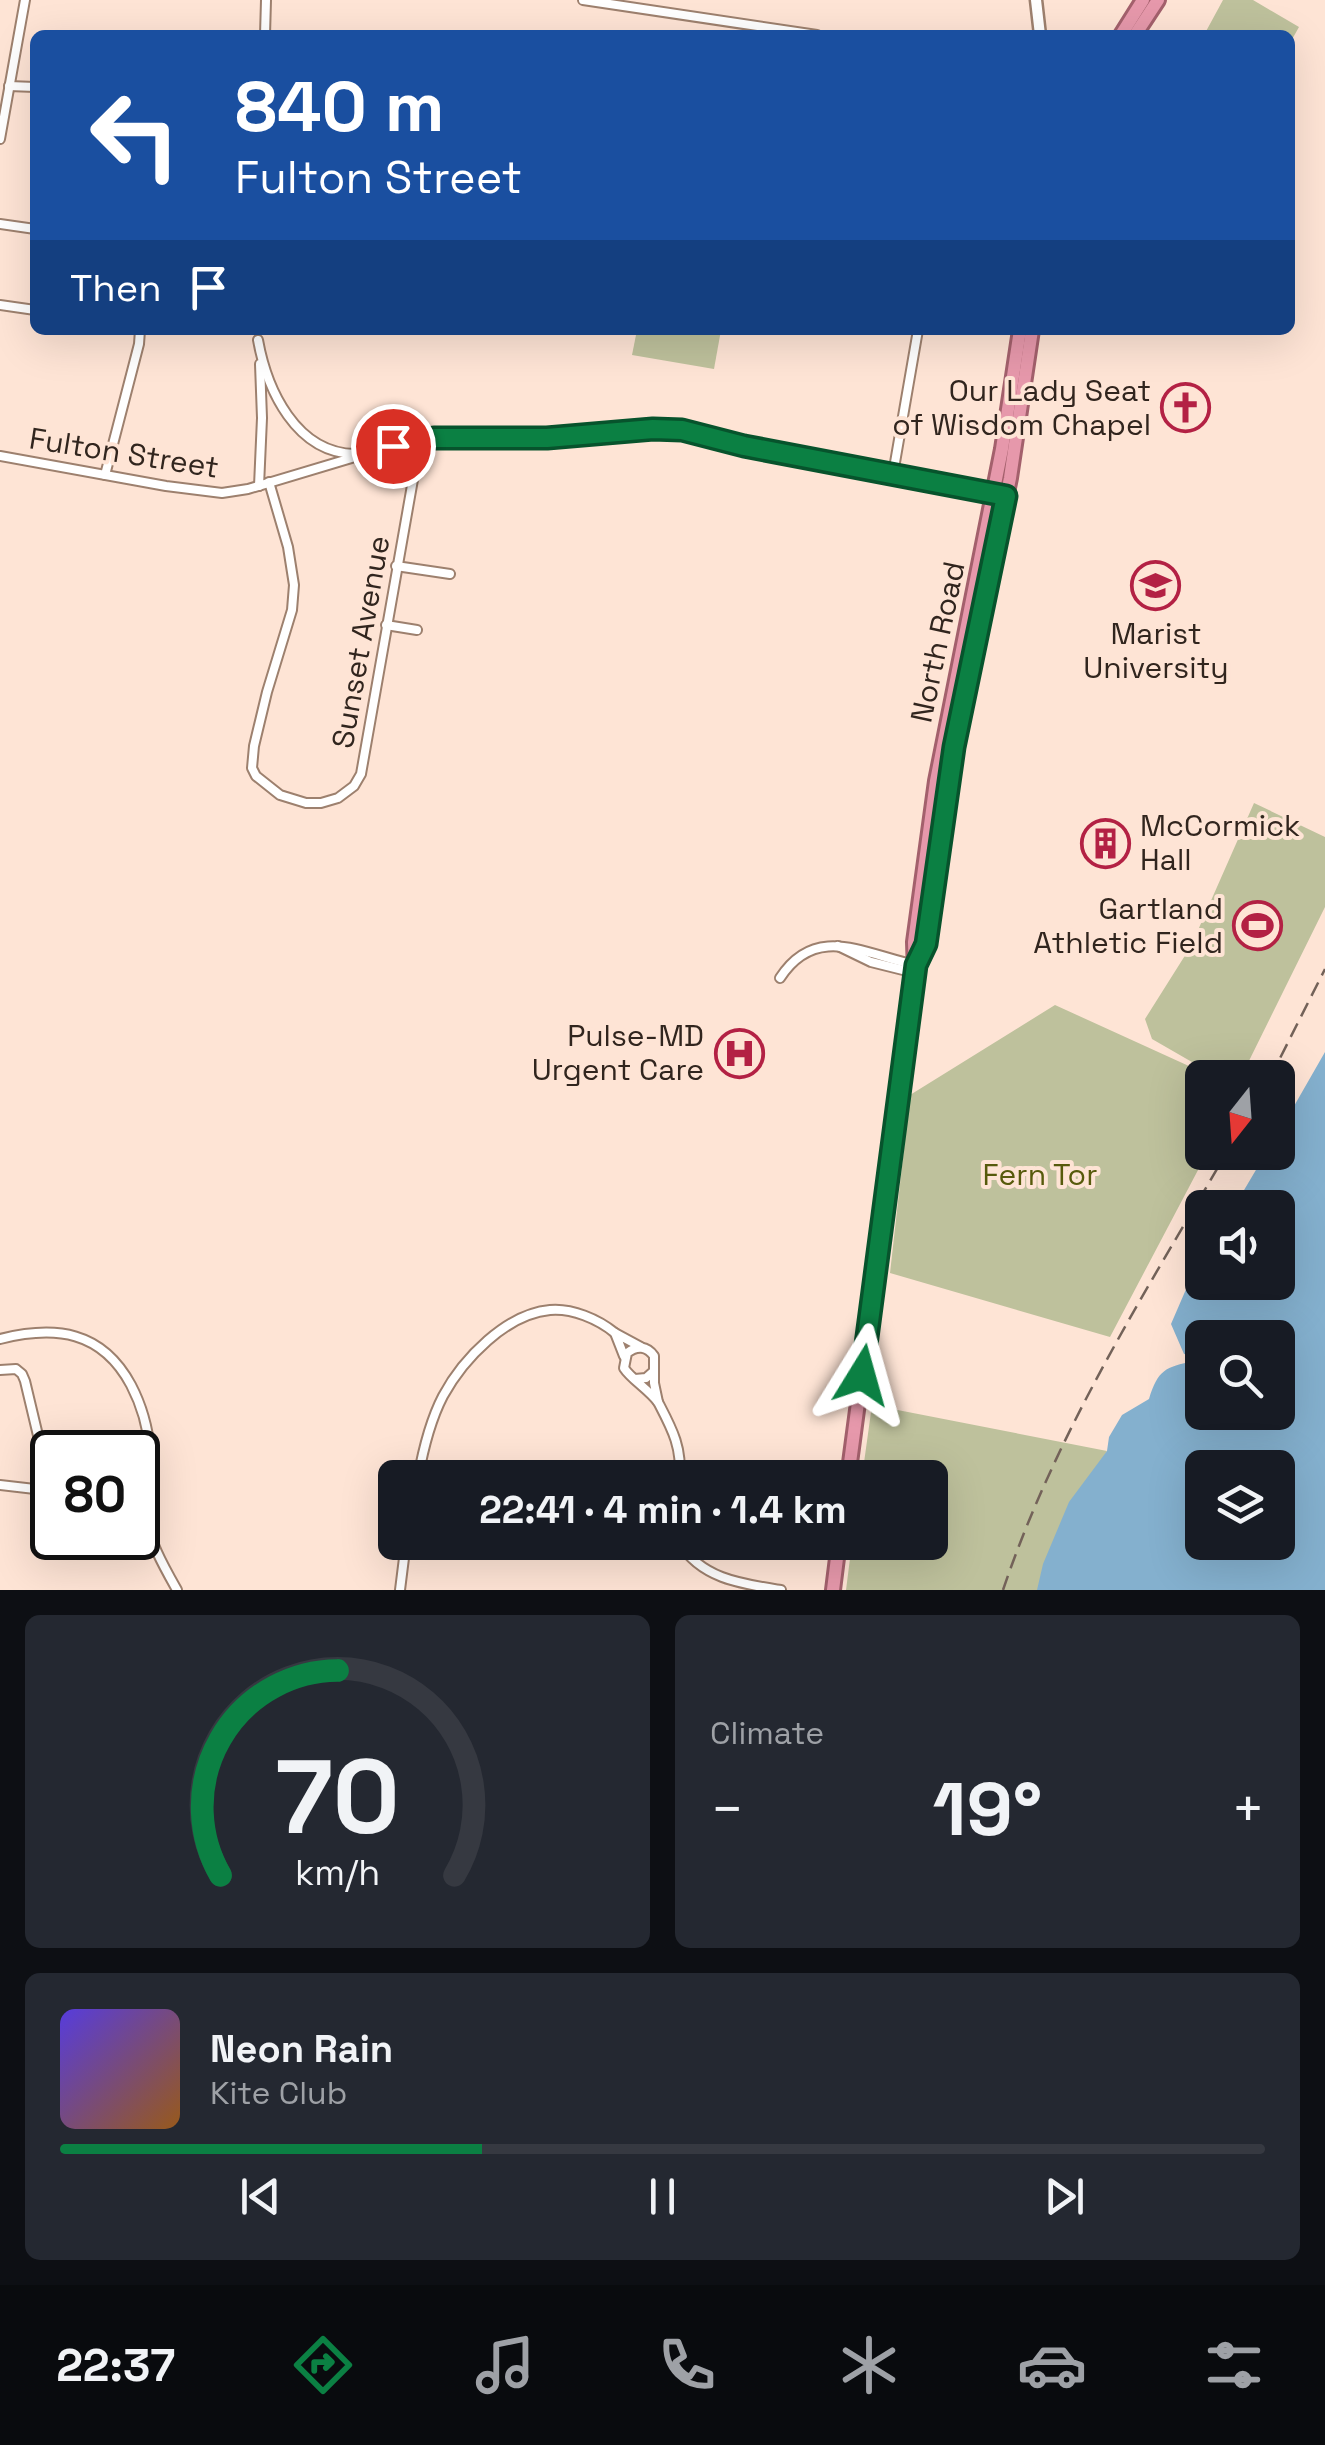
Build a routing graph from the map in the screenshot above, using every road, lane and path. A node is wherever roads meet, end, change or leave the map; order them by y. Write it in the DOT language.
graph roads {
  1 [pos="25,0"];
  2 [pos="266,0"];
  3 [pos="583,0"];
  4 [pos="1036,0"];
  5 [pos="1143,0"];
  6 [pos="1158,0"];
  7 [pos="264,30"];
  8 [pos="768,30"];
  9 [pos="1039,30"];
  10 [pos="1124,30"];
  11 [pos="1138,30"];
  12 [pos="9,86"];
  13 [pos="30,88"];
  14 [pos="0,139"];
  15 [pos="0,224"];
  16 [pos="30,228"];
  17 [pos="0,305"];
  18 [pos="30,309"];
  19 [pos="140,335"];
  20 [pos="258,335"];
  21 [pos="917,335"];
  22 [pos="1019,335"];
  23 [pos="1031,335"];
  24 [pos="420,440"];
  25 [pos="370,452"];
  26 [pos="0,456"];
  27 [pos="893,474"];
  28 [pos="105,475"];
  29 [pos="269,482"];
  30 [pos="259,486"];
  31 [pos="1000,495"];
  32 [pos="396,566"];
  33 [pos="450,574"];
  34 [pos="386,624"];
  35 [pos="417,630"];
  36 [pos="916,969"];
  37 [pos="780,978"];
  38 [pos="615,1333"];
  39 [pos="0,1339"];
  40 [pos="641,1347"];
  41 [pos="624,1358"];
  42 [pos="0,1370"];
  43 [pos="654,1371"];
  44 [pos="635,1379"];
  45 [pos="658,1402"];
  46 [pos="36,1430"];
  47 [pos="147,1430"];
  48 [pos="422,1460"];
  49 [pos="681,1460"];
  50 [pos="850,1460"];
  51 [pos="0,1485"];
  52 [pos="30,1488"];
  53 [pos="160,1556"];
  54 [pos="404,1560"];
  55 [pos="692,1560"];
  56 [pos="836,1560"];
  57 [pos="177,1590"];
  58 [pos="400,1590"];
  59 [pos="781,1590"];
  60 [pos="832,1590"];
  1 -- 12 [label="street"];
  2 -- 7 [label="street"];
  3 -- 8 [label="street"];
  4 -- 9 [label="street"];
  5 -- 10 [label="highway"];
  6 -- 11 [label="highway"];
  12 -- 13 [label="street"];
  12 -- 14 [label="street"];
  15 -- 16 [label="street"];
  17 -- 18 [label="street"];
  19 -- 28 [label="street"];
  20 -- 25 [label="street"];
  20 -- 30 [label="street"];
  21 -- 27 [label="street"];
  22 -- 31 [label="highway, North Road"];
  23 -- 31 [label="highway, North Road"];
  24 -- 25 [label="street, Fulton Street"];
  24 -- 27 [label="street, Fulton Street"];
  24 -- 32 [label="street, Sunset Avenue"];
  25 -- 29 [label="street, Fulton Street"];
  26 -- 28 [label="street, Fulton Street"];
  27 -- 31 [label="street, Fulton Street"];
  28 -- 30 [label="street, Fulton Street"];
  29 -- 30 [label="street, Fulton Street"];
  29 -- 34 [label="street, Sunset Avenue"];
  31 -- 36 [label="highway, North Road"];
  32 -- 33 [label="street"];
  32 -- 34 [label="street, Sunset Avenue"];
  34 -- 35 [label="street"];
  36 -- 37 [label="street"];
  36 -- 50 [label="highway, North Road"];
  38 -- 40 [label="street"];
  38 -- 41 [label="street"];
  38 -- 48 [label="street"];
  39 -- 47 [label="street"];
  40 -- 41 [label="street"];
  40 -- 43 [label="street"];
  41 -- 44 [label="street"];
  42 -- 46 [label="street"];
  43 -- 44 [label="street"];
  43 -- 45 [label="street"];
  44 -- 45 [label="street"];
  45 -- 49 [label="street"];
  51 -- 52 [label="street"];
  53 -- 57 [label="street"];
  54 -- 58 [label="street"];
  55 -- 59 [label="street"];
  56 -- 60 [label="highway"];
}
